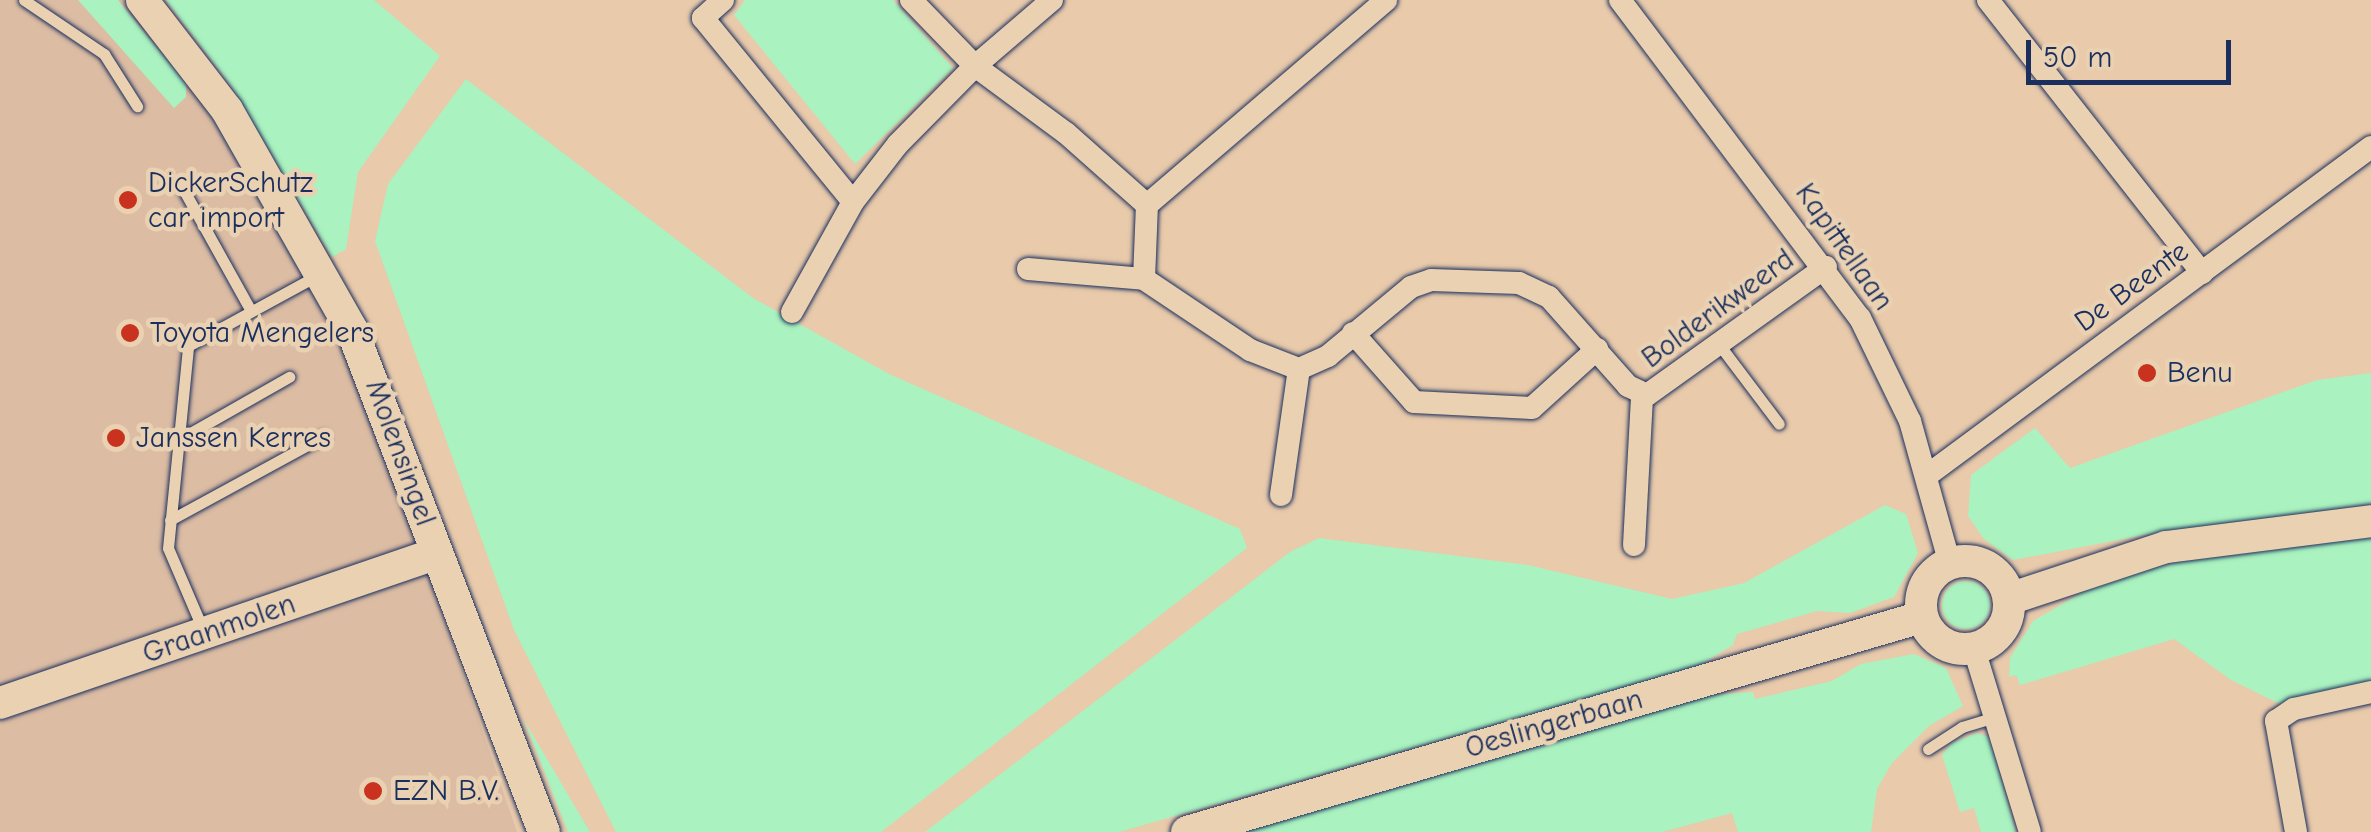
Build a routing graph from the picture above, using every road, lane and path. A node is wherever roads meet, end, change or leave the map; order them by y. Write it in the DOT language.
graph roads {
  1 [pos="24,0"];
  2 [pos="142,0"];
  3 [pos="723,0"];
  4 [pos="911,0"];
  5 [pos="1052,0"];
  6 [pos="1386,0"];
  7 [pos="1620,0"];
  8 [pos="1988,0"];
  9 [pos="696,9"];
  10 [pos="975,66"];
  11 [pos="136,106"];
  12 [pos="2371,147"];
  13 [pos="182,187"];
  14 [pos="854,202"];
  15 [pos="1147,205"];
  16 [pos="1826,267"];
  17 [pos="1028,269"];
  18 [pos="2202,273"];
  19 [pos="322,274"];
  20 [pos="1144,279"];
  21 [pos="250,311"];
  22 [pos="792,312"];
  23 [pos="1353,333"];
  24 [pos="1721,346"];
  25 [pos="1597,350"];
  26 [pos="1299,369"];
  27 [pos="290,378"];
  28 [pos="1642,395"];
  29 [pos="1779,424"];
  30 [pos="324,436"];
  31 [pos="178,440"];
  32 [pos="1929,474"];
  33 [pos="1281,495"];
  34 [pos="170,520"];
  35 [pos="2371,521"];
  36 [pos="1634,546"];
  37 [pos="437,554"];
  38 [pos="1950,564"];
  39 [pos="2009,598"];
  40 [pos="1922,617"];
  41 [pos="205,633"];
  42 [pos="1974,649"];
  43 [pos="2371,692"];
  44 [pos="0,704"];
  45 [pos="1997,716"];
  46 [pos="1928,749"];
  47 [pos="544,831"];
  48 [pos="1187,832"];
  49 [pos="2030,832"];
  50 [pos="2296,832"];
  1 -- 11 [label="lane"];
  2 -- 19 [label="main road, Molensingel"];
  3 -- 9 [label="street"];
  4 -- 10 [label="street"];
  5 -- 10 [label="street"];
  6 -- 15 [label="street"];
  7 -- 16 [label="street, Kapittellaan"];
  8 -- 18 [label="street"];
  9 -- 14 [label="street"];
  10 -- 14 [label="street"];
  10 -- 15 [label="street"];
  12 -- 18 [label="street, De Beente"];
  13 -- 21 [label="lane"];
  14 -- 22 [label="street"];
  15 -- 20 [label="street"];
  16 -- 24 [label="street, Bolderikweerd"];
  16 -- 32 [label="street, Kapittellaan"];
  17 -- 20 [label="street"];
  18 -- 32 [label="street, De Beente"];
  19 -- 21 [label="lane"];
  19 -- 37 [label="main road, Molensingel"];
  20 -- 26 [label="street"];
  21 -- 31 [label="lane"];
  23 -- 25 [label="street, Bolderikweerd"];
  23 -- 25 [label="street"];
  23 -- 26 [label="street, Bolderikweerd"];
  24 -- 28 [label="street, Bolderikweerd"];
  24 -- 29 [label="lane"];
  25 -- 28 [label="street, Bolderikweerd"];
  26 -- 33 [label="street"];
  27 -- 31 [label="lane"];
  28 -- 36 [label="street"];
  30 -- 34 [label="lane"];
  31 -- 34 [label="lane"];
  32 -- 38 [label="street, Kapittellaan"];
  34 -- 41 [label="lane"];
  35 -- 39 [label="main road"];
  37 -- 41 [label="main road, Graanmolen"];
  37 -- 47 [label="main road, Molensingel"];
  38 -- 39 [label="main road"];
  38 -- 40 [label="main road"];
  39 -- 42 [label="main road"];
  40 -- 42 [label="main road"];
  40 -- 48 [label="main road, Oeslingerbaan"];
  41 -- 44 [label="main road, Graanmolen"];
  42 -- 45 [label="street"];
  43 -- 50 [label="street"];
  45 -- 46 [label="lane"];
  45 -- 49 [label="street"];
}
